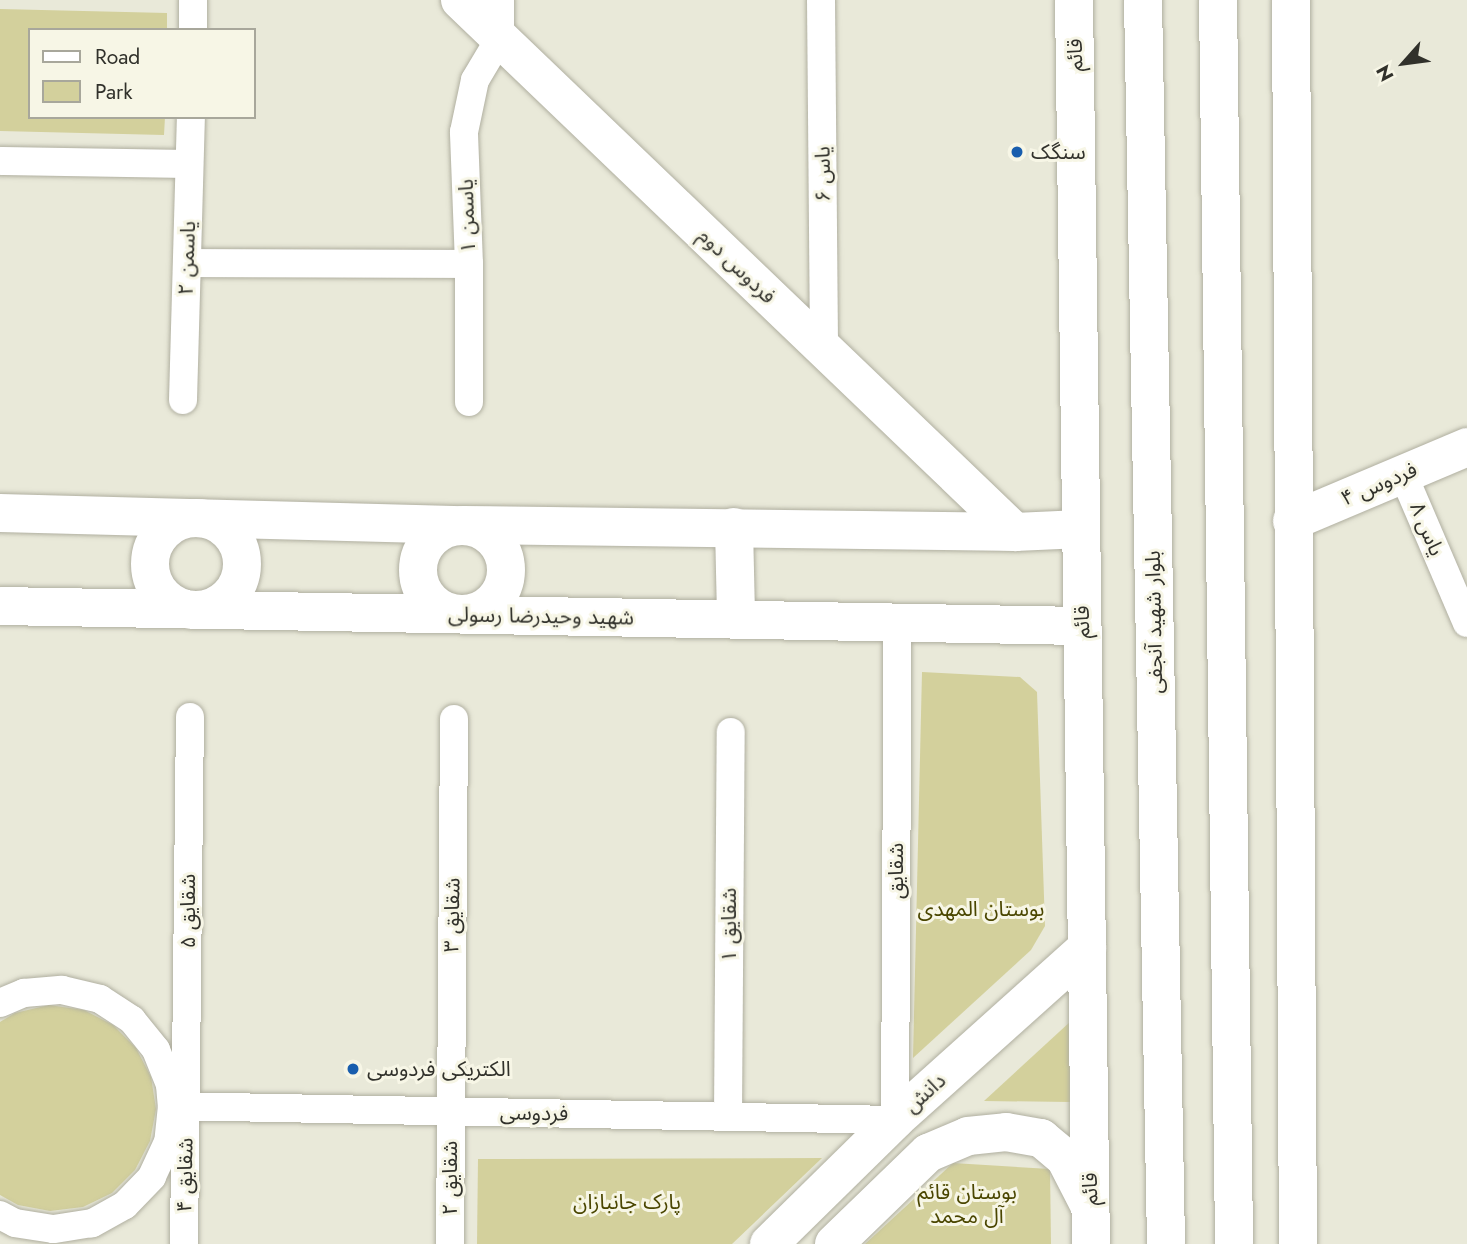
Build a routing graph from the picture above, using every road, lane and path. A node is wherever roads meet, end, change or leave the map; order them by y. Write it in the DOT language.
graph roads {
  1 [pos="193,0"];
  2 [pos="460,0"];
  3 [pos="500,0"];
  4 [pos="821,0"];
  5 [pos="1074,0"];
  6 [pos="1143,0"];
  7 [pos="1218,0"];
  8 [pos="1291,0"];
  9 [pos="193,28"];
  10 [pos="500,38"];
  11 [pos="191,119"];
  12 [pos="0,161"];
  13 [pos="189,164"];
  14 [pos="187,263"];
  15 [pos="469,264"];
  16 [pos="824,349"];
  17 [pos="183,400"];
  18 [pos="468,402"];
  19 [pos="1467,447"];
  20 [pos="1403,474"];
  21 [pos="0,513"];
  22 [pos="193,518"];
  23 [pos="1292,521"];
  24 [pos="463,525"];
  25 [pos="734,527"];
  26 [pos="1082,529"];
  27 [pos="1015,532"];
  28 [pos="0,606"];
  29 [pos="192,610"];
  30 [pos="457,614"];
  31 [pos="736,618"];
  32 [pos="898,622"];
  33 [pos="1467,623"];
  34 [pos="1082,626"];
  35 [pos="190,716"];
  36 [pos="454,719"];
  37 [pos="731,732"];
  38 [pos="1087,948"];
  39 [pos="0,1003"];
  40 [pos="180,1106"];
  41 [pos="449,1112"];
  42 [pos="728,1117"];
  43 [pos="895,1121"];
  44 [pos="928,1153"];
  45 [pos="0,1215"];
  46 [pos="1091,1226"];
  47 [pos="184,1244"];
  48 [pos="450,1244"];
  49 [pos="769,1244"];
  50 [pos="834,1244"];
  51 [pos="1166,1244"];
  52 [pos="1234,1244"];
  53 [pos="1298,1244"];
  1 -- 9 [label="street"];
  2 -- 10 [label="main road, فردوس دوم"];
  3 -- 10 [label="street"];
  4 -- 16 [label="street, یاس ۶"];
  5 -- 26 [label="main road, قائم"];
  6 -- 51 [label="main road, بلوار شهید آنجفی"];
  7 -- 52 [label="main road"];
  8 -- 23 [label="main road"];
  10 -- 15 [label="street, یاسمن ۱"];
  10 -- 16 [label="main road, فردوس دوم"];
  11 -- 13 [label="street, یاسمن ۲"];
  12 -- 13 [label="street"];
  13 -- 14 [label="street, یاسمن ۲"];
  14 -- 15 [label="street"];
  14 -- 17 [label="street, یاسمن ۲"];
  15 -- 18 [label="street, یاسمن ۱"];
  16 -- 27 [label="main road, فردوس دوم"];
  19 -- 20 [label="main road, فردوس ۴"];
  20 -- 23 [label="main road, فردوس ۴"];
  20 -- 33 [label="street, یاس ۸"];
  21 -- 22 [label="main road"];
  22 -- 24 [label="main road"];
  22 -- 29 [label="main road"];
  22 -- 29 [label="main road"];
  23 -- 53 [label="main road"];
  24 -- 25 [label="main road"];
  24 -- 30 [label="main road"];
  24 -- 30 [label="main road"];
  25 -- 27 [label="main road"];
  25 -- 31 [label="main road"];
  26 -- 27 [label="main road"];
  26 -- 34 [label="main road, قائم"];
  28 -- 29 [label="main road, شهید وحیدرضا رسولی"];
  29 -- 30 [label="main road, شهید وحیدرضا رسولی"];
  30 -- 31 [label="main road, شهید وحیدرضا رسولی"];
  31 -- 32 [label="main road, شهید وحیدرضا رسولی"];
  32 -- 34 [label="main road, شهید وحیدرضا رسولی"];
  32 -- 43 [label="street, شقایق"];
  34 -- 38 [label="main road, قائم"];
  35 -- 40 [label="street, شقایق ۵"];
  36 -- 41 [label="street, شقایق ۳"];
  37 -- 42 [label="street, شقایق ۱"];
  38 -- 43 [label="main road, دانش"];
  38 -- 46 [label="main road, قائم"];
  39 -- 40 [label="street"];
  40 -- 41 [label="street, فردوسی"];
  40 -- 45 [label="street"];
  40 -- 47 [label="street, شقایق ۴"];
  41 -- 42 [label="street, فردوسی"];
  41 -- 48 [label="street, شقایق ۲"];
  42 -- 43 [label="street, فردوسی"];
  43 -- 44 [label="main road"];
  43 -- 49 [label="main road, دانش"];
  44 -- 46 [label="main road"];
  44 -- 50 [label="main road"];
}
